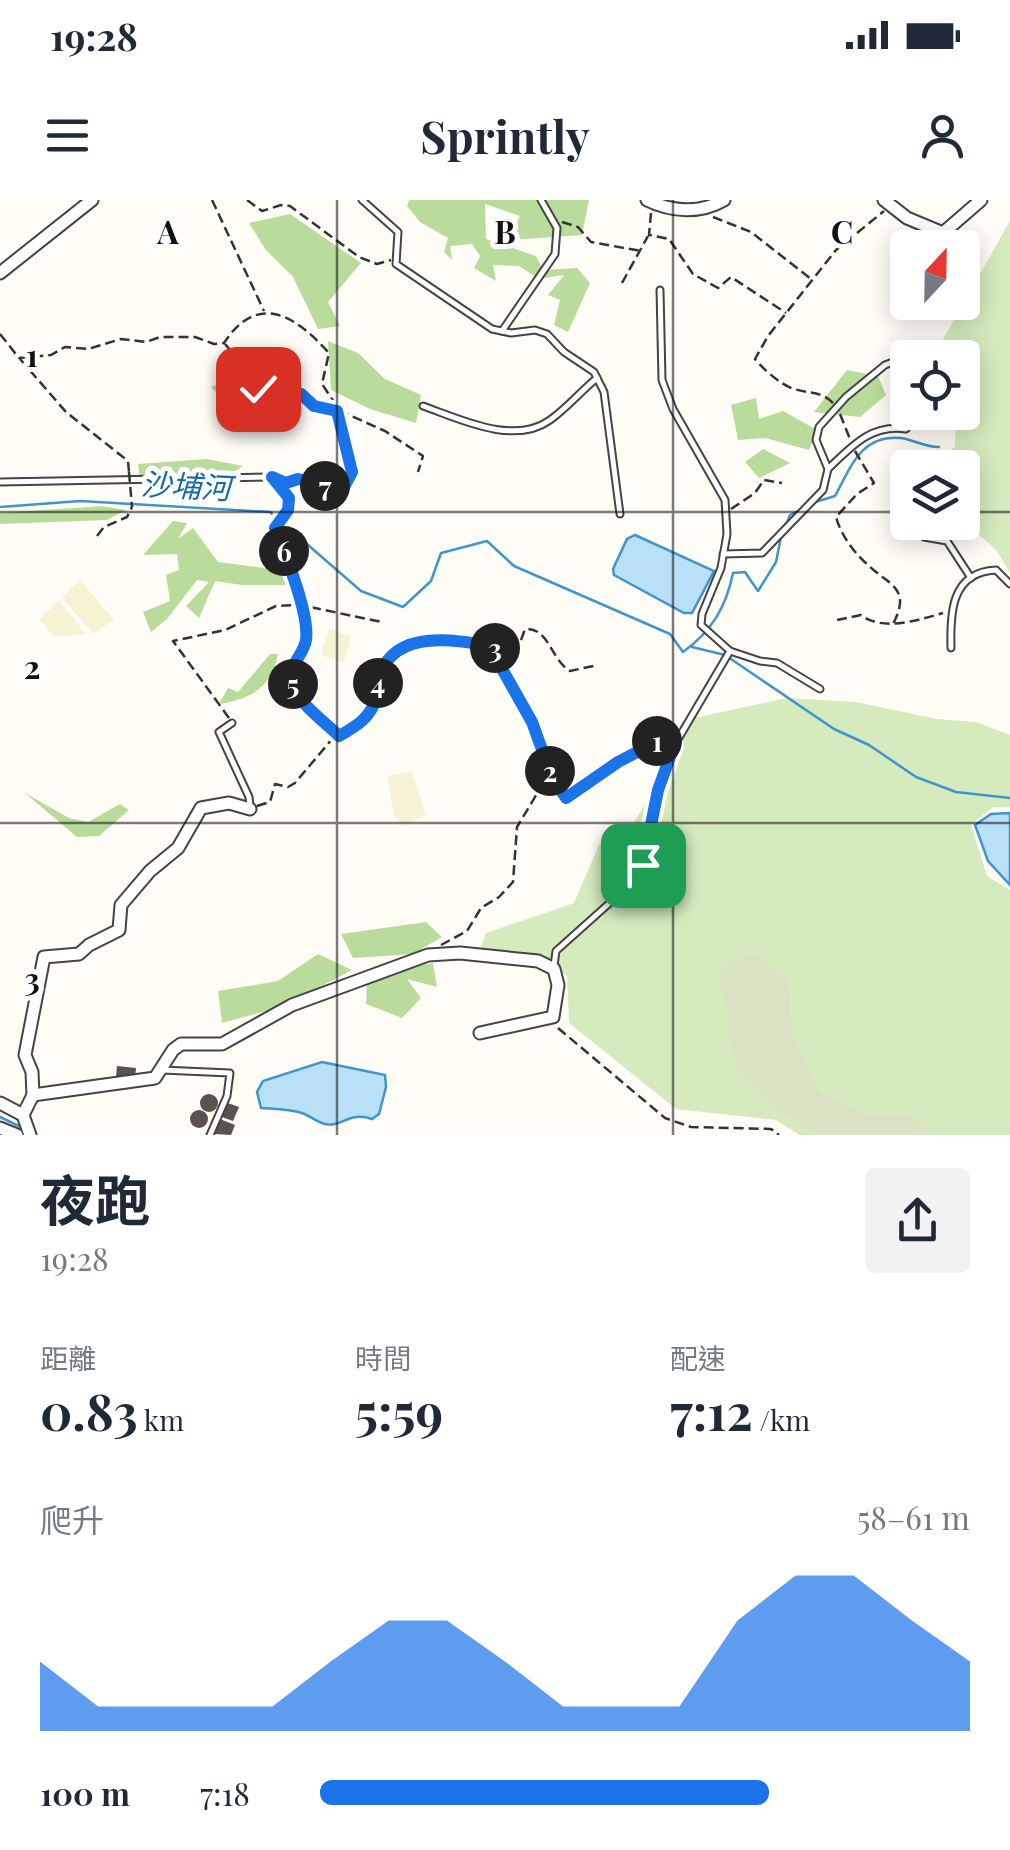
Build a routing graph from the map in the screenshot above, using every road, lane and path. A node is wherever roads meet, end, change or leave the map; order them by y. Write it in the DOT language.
graph roads {
  1 [pos="92,200"];
  2 [pos="212,200"];
  3 [pos="247,200"];
  4 [pos="362,200"];
  5 [pos="541,200"];
  6 [pos="724,200"];
  7 [pos="884,200"];
  8 [pos="982,200"];
  9 [pos="650,202"];
  10 [pos="692,209"];
  11 [pos="554,222"];
  12 [pos="936,230"];
  13 [pos="947,230"];
  14 [pos="649,235"];
  15 [pos="641,251"];
  16 [pos="396,259"];
  17 [pos="0,273"];
  18 [pos="812,280"];
  19 [pos="622,284"];
  20 [pos="660,290"];
  21 [pos="265,314"];
  22 [pos="788,314"];
  23 [pos="502,331"];
  24 [pos="0,334"];
  25 [pos="224,342"];
  26 [pos="19,358"];
  27 [pos="890,363"];
  28 [pos="597,378"];
  29 [pos="274,391"];
  30 [pos="423,406"];
  31 [pos="339,411"];
  32 [pos="262,423"];
  33 [pos="890,428"];
  34 [pos="828,468"];
  35 [pos="418,472"];
  36 [pos="272,477"];
  37 [pos="0,482"];
  38 [pos="782,484"];
  39 [pos="726,513"];
  40 [pos="620,514"];
  41 [pos="97,536"];
  42 [pos="941,540"];
  43 [pos="723,554"];
  44 [pos="971,578"];
  45 [pos="1010,584"];
  46 [pos="300,605"];
  47 [pos="950,611"];
  48 [pos="837,620"];
  49 [pos="382,622"];
  50 [pos="500,648"];
  51 [pos="951,648"];
  52 [pos="730,651"];
  53 [pos="598,665"];
  54 [pos="820,690"];
  55 [pos="232,723"];
  56 [pos="339,736"];
  57 [pos="674,746"];
  58 [pos="552,777"];
  59 [pos="250,808"];
  60 [pos="428,956"];
  61 [pos="554,969"];
  62 [pos="552,1017"];
  63 [pos="480,1033"];
  64 [pos="162,1070"];
  65 [pos="33,1095"];
  66 [pos="0,1103"];
  67 [pos="24,1127"];
  68 [pos="0,1128"];
  69 [pos="210,1135"];
  70 [pos="780,1135"];
  1 -- 17 [label="street"];
  2 -- 21 [label="path"];
  3 -- 16 [label="path"];
  4 -- 16 [label="lane"];
  5 -- 11 [label="lane"];
  6 -- 10 [label="street"];
  7 -- 12 [label="street"];
  8 -- 13 [label="street"];
  9 -- 10 [label="street"];
  9 -- 14 [label="path"];
  10 -- 18 [label="path"];
  11 -- 15 [label="path"];
  11 -- 23 [label="lane"];
  14 -- 15 [label="path"];
  14 -- 22 [label="path"];
  15 -- 19 [label="path"];
  16 -- 23 [label="lane"];
  20 -- 39 [label="lane"];
  21 -- 25 [label="path"];
  21 -- 31 [label="path"];
  23 -- 28 [label="lane"];
  24 -- 26 [label="path"];
  25 -- 26 [label="path"];
  25 -- 29 [label="path"];
  26 -- 41 [label="path, bridge"];
  27 -- 34 [label="lane"];
  28 -- 30 [label="lane"];
  28 -- 40 [label="lane"];
  29 -- 31 [label="path"];
  29 -- 32 [label="path"];
  31 -- 35 [label="path"];
  31 -- 36 [label="path"];
  33 -- 34 [label="lane"];
  34 -- 43 [label="lane"];
  36 -- 37 [label="lane"];
  36 -- 46 [label="path"];
  38 -- 39 [label="path"];
  39 -- 43 [label="lane"];
  42 -- 44 [label="lane"];
  43 -- 52 [label="lane"];
  44 -- 45 [label="lane"];
  44 -- 47 [label="lane"];
  46 -- 49 [label="path"];
  46 -- 55 [label="path"];
  46 -- 56 [label="path"];
  47 -- 48 [label="path"];
  47 -- 51 [label="lane"];
  50 -- 53 [label="path"];
  50 -- 56 [label="path"];
  50 -- 58 [label="path"];
  52 -- 54 [label="lane"];
  52 -- 57 [label="lane"];
  55 -- 59 [label="lane"];
  56 -- 59 [label="path"];
  57 -- 58 [label="path"];
  57 -- 61 [label="lane"];
  58 -- 60 [label="path"];
  59 -- 65 [label="street"];
  60 -- 61 [label="street"];
  60 -- 64 [label="street"];
  61 -- 62 [label="street"];
  62 -- 63 [label="street"];
  62 -- 70 [label="path"];
  64 -- 65 [label="street"];
  64 -- 69 [label="lane"];
  65 -- 67 [label="street"];
  66 -- 67 [label="street"];
  67 -- 68 [label="street"];
}
